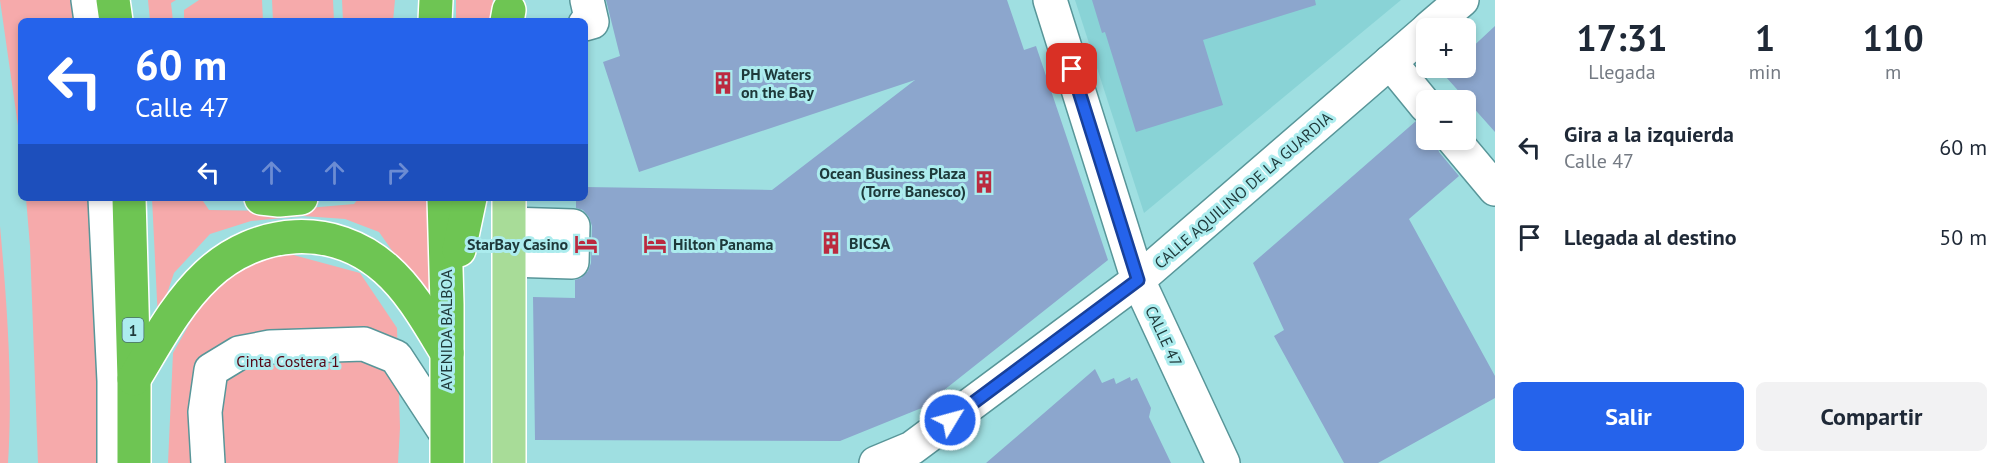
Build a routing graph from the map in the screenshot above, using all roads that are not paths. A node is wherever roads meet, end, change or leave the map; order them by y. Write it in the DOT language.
graph roads {
  1 [pos="438,0"];
  2 [pos="587,0"];
  3 [pos="1050,0"];
  4 [pos="1462,0"];
  5 [pos="435,18"];
  6 [pos="440,18"];
  7 [pos="1442,18"];
  8 [pos="588,23"];
  9 [pos="1416,40"];
  10 [pos="1390,62"];
  11 [pos="1416,94"];
  12 [pos="1463,150"];
  13 [pos="1490,183"];
  14 [pos="105,201"];
  15 [pos="129,201"];
  16 [pos="444,201"];
  17 [pos="469,201"];
  18 [pos="509,211"];
  19 [pos="1495,216"];
  20 [pos="509,260"];
  21 [pos="1138,280"];
  22 [pos="447,304"];
  23 [pos="447,353"];
  24 [pos="134,379"];
  25 [pos="447,449"];
  26 [pos="114,463"];
  27 [pos="134,463"];
  28 [pos="208,463"];
  29 [pos="509,463"];
  30 [pos="876,463"];
  31 [pos="1222,463"];
  1 -- 5 [label="highway"];
  1 -- 6 [label="highway"];
  2 -- 8 [label="street"];
  3 -- 21 [label="street, CALLE 47"];
  4 -- 7 [label="street, CALLE AQUILINO DE LA GUARDIA"];
  9 -- 10 [label="street, CALLE AQUILINO DE LA GUARDIA"];
  10 -- 11 [label="street"];
  10 -- 21 [label="street, CALLE AQUILINO DE LA GUARDIA"];
  12 -- 13 [label="street"];
  13 -- 19 [label="street"];
  14 -- 26 [label="street"];
  15 -- 24 [label="highway, 1"];
  16 -- 22 [label="highway, AVENIDA BALBOA"];
  17 -- 22 [label="highway"];
  18 -- 20 [label="main road"];
  18 -- 20 [label="street"];
  20 -- 29 [label="main road"];
  21 -- 30 [label="street, CALLE AQUILINO DE LA GUARDIA"];
  21 -- 31 [label="street, CALLE 47"];
  22 -- 23 [label="highway, AVENIDA BALBOA"];
  23 -- 24 [label="highway"];
  23 -- 25 [label="highway, AVENIDA BALBOA"];
  24 -- 27 [label="highway, 1"];
  25 -- 28 [label="street"];
}
